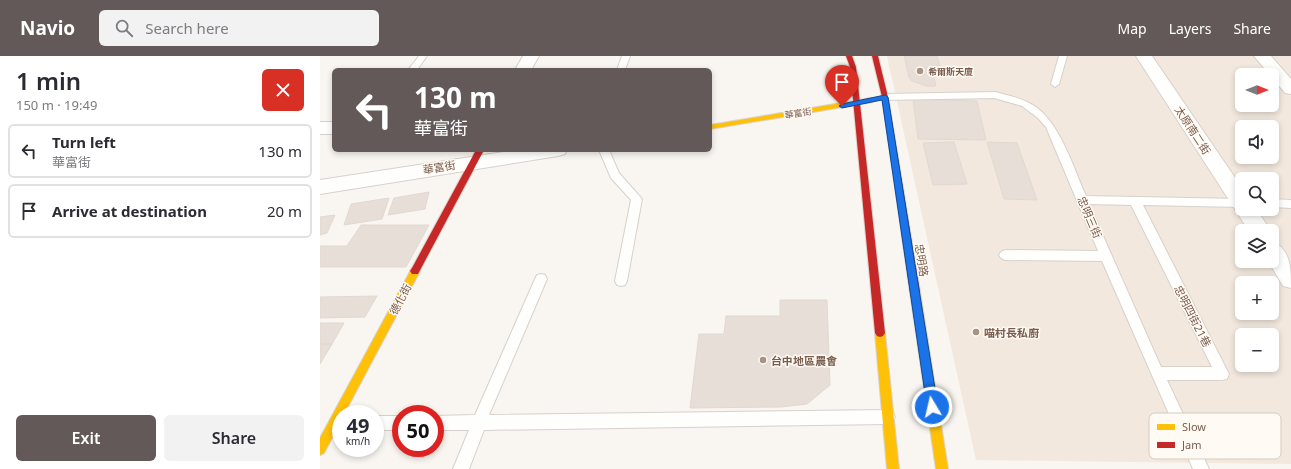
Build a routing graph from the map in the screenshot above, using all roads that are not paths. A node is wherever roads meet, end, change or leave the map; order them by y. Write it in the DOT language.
graph roads {
  1 [pos="424,56"];
  2 [pos="531,56"];
  3 [pos="626,56"];
  4 [pos="849,56"];
  5 [pos="875,56"];
  6 [pos="1063,56"];
  7 [pos="1144,56"];
  8 [pos="1262,56"];
  9 [pos="414,68"];
  10 [pos="524,68"];
  11 [pos="623,68"];
  12 [pos="1055,84"];
  13 [pos="1291,89"];
  14 [pos="885,97"];
  15 [pos="857,103"];
  16 [pos="712,127"];
  17 [pos="320,128"];
  18 [pos="332,128"];
  19 [pos="531,152"];
  20 [pos="605,152"];
  21 [pos="477,156"];
  22 [pos="320,187"];
  23 [pos="1235,193"];
  24 [pos="1083,200"];
  25 [pos="1135,201"];
  26 [pos="1279,203"];
  27 [pos="1291,204"];
  28 [pos="1235,205"];
  29 [pos="1005,255"];
  30 [pos="1107,256"];
  31 [pos="1279,261"];
  32 [pos="541,279"];
  33 [pos="1291,279"];
  34 [pos="621,281"];
  35 [pos="1157,373"];
  36 [pos="347,405"];
  37 [pos="1175,413"];
  38 [pos="888,417"];
  39 [pos="444,422"];
  40 [pos="480,422"];
  41 [pos="332,431"];
  42 [pos="320,449"];
  43 [pos="1196,459"];
  44 [pos="461,469"];
  45 [pos="893,469"];
  46 [pos="942,469"];
  47 [pos="1201,469"];
  1 -- 9 [label="lane"];
  2 -- 10 [label="street"];
  3 -- 11 [label="lane"];
  4 -- 15 [label="main road"];
  5 -- 14 [label="main road, 忠明路"];
  6 -- 12 [label="lane"];
  7 -- 23 [label="street, 太原南二街"];
  8 -- 13 [label="street"];
  14 -- 15 [label="main road, 華富街"];
  14 -- 24 [label="lane, 忠明三街"];
  14 -- 46 [label="main road, 忠明路"];
  15 -- 16 [label="main road, 華富街"];
  15 -- 38 [label="main road"];
  17 -- 18 [label="street"];
  19 -- 21 [label="street, 華富街"];
  20 -- 34 [label="lane"];
  21 -- 22 [label="street, 華富街"];
  21 -- 36 [label="main road, 德化街"];
  24 -- 25 [label="lane"];
  24 -- 30 [label="lane, 忠明三街"];
  25 -- 28 [label="lane"];
  25 -- 35 [label="lane, 忠明四街21巷"];
  26 -- 27 [label="lane"];
  29 -- 30 [label="lane"];
  30 -- 35 [label="lane, 忠明三街"];
  31 -- 33 [label="street"];
  32 -- 40 [label="lane"];
  35 -- 37 [label="lane, 忠明三街"];
  38 -- 40 [label="lane"];
  38 -- 45 [label="main road"];
  39 -- 40 [label="lane"];
  40 -- 44 [label="lane"];
  41 -- 42 [label="main road, 德化街"];
  43 -- 47 [label="lane, 忠明三街"];
}
